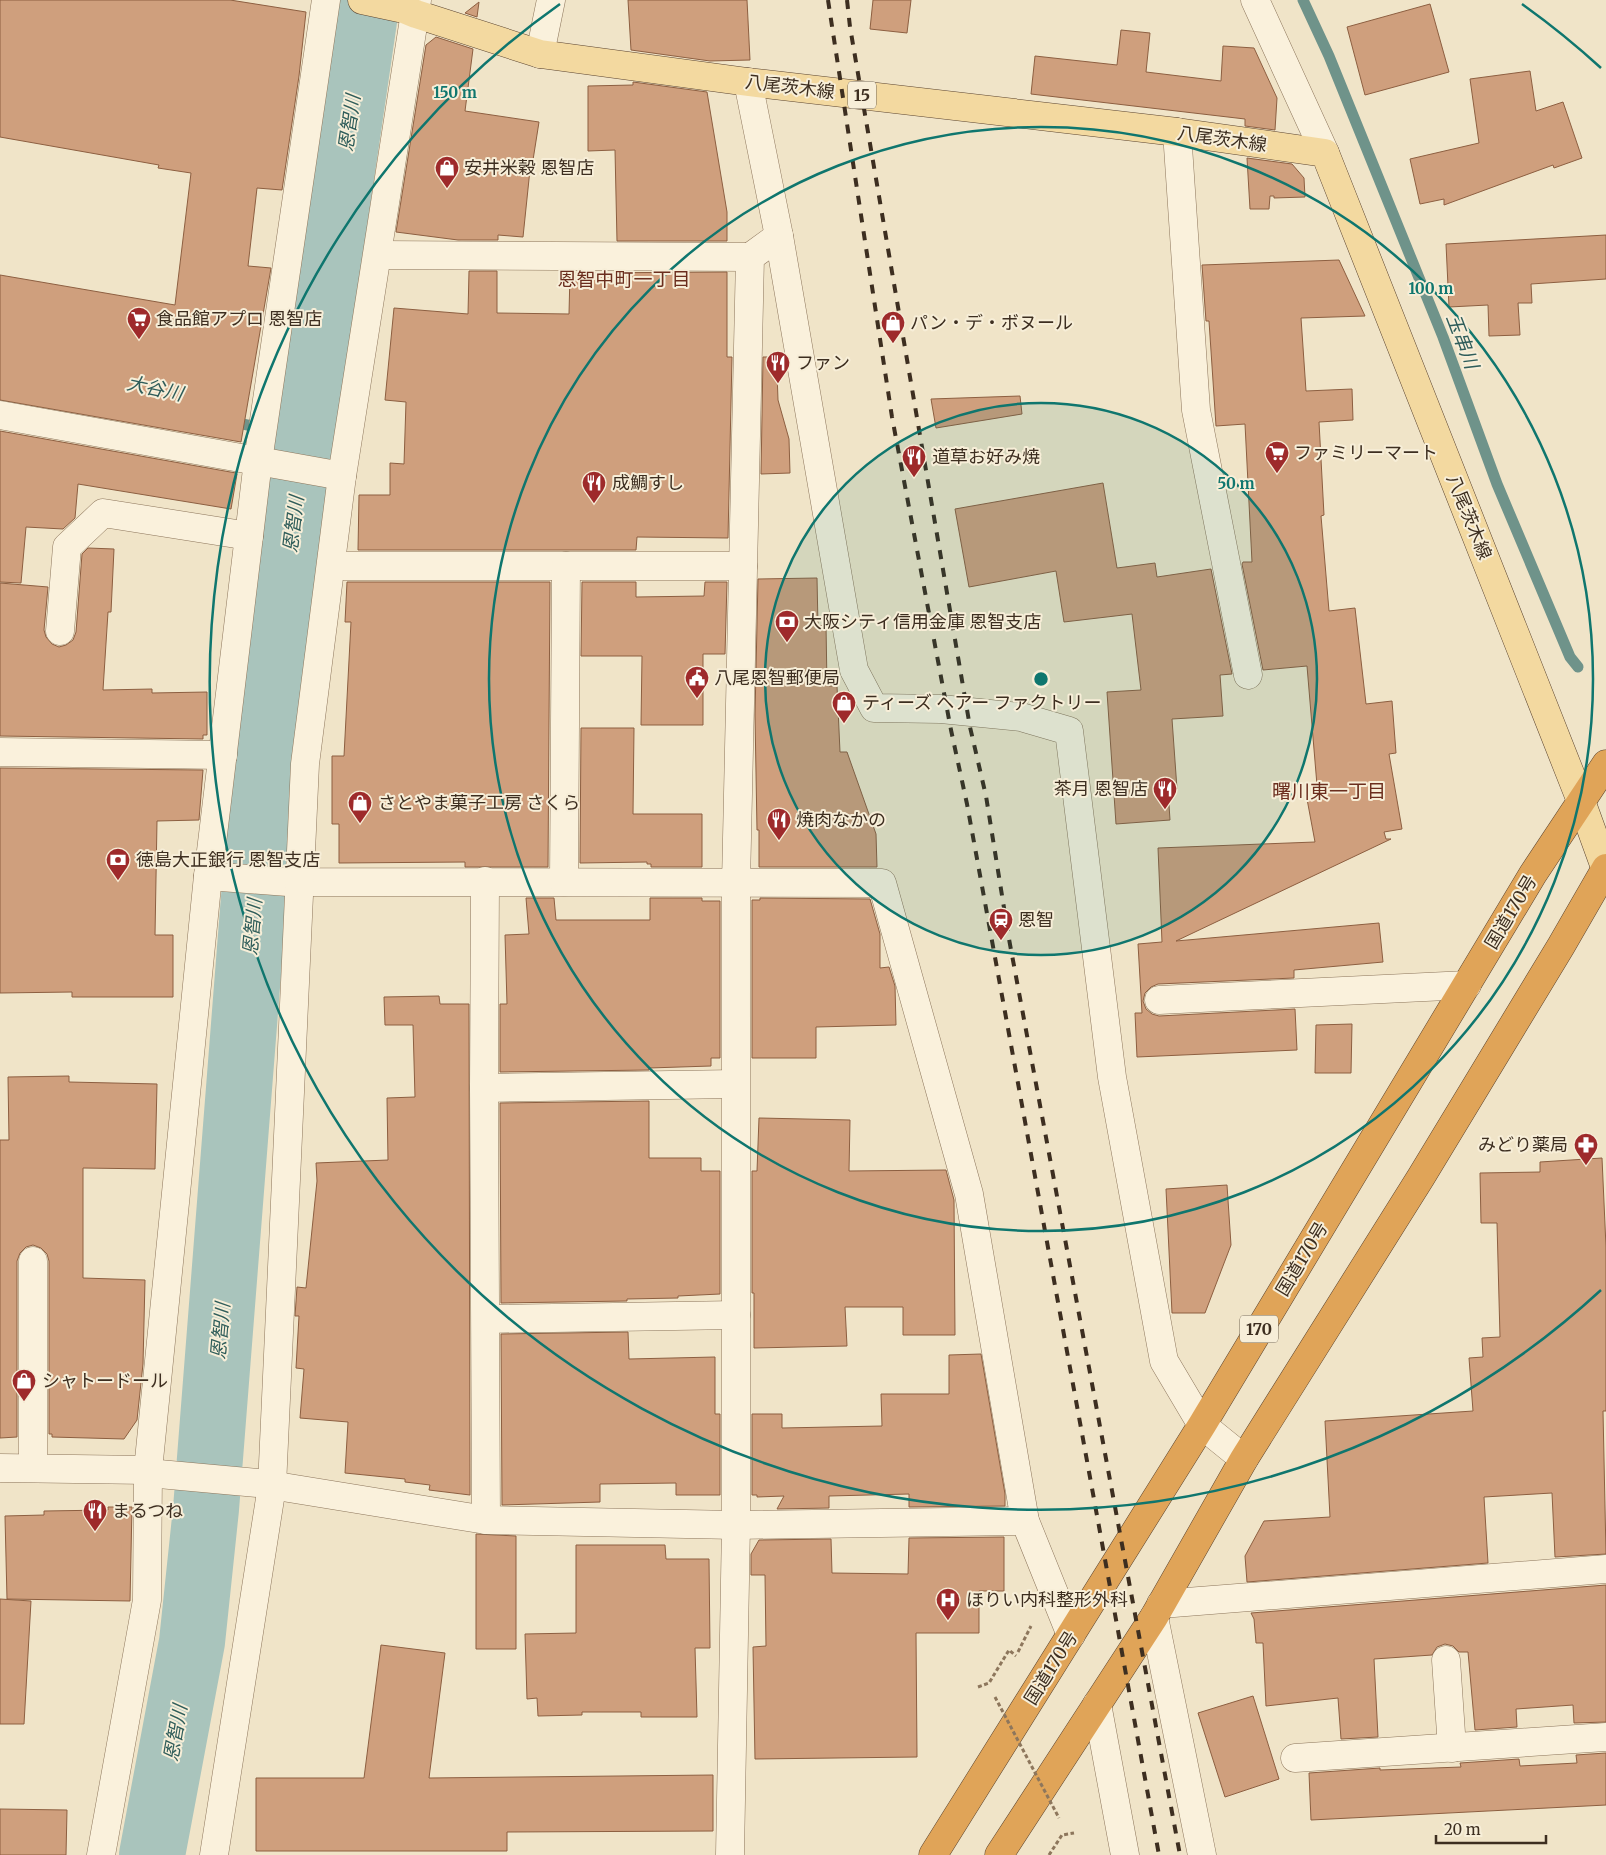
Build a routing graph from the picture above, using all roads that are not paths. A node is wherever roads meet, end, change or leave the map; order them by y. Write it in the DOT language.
graph roads {
  1 [pos="326,0"];
  2 [pos="362,0"];
  3 [pos="551,0"];
  4 [pos="1255,0"];
  5 [pos="412,8"];
  6 [pos="540,54"];
  7 [pos="748,82"];
  8 [pos="1177,132"];
  9 [pos="1325,153"];
  10 [pos="780,236"];
  11 [pos="378,255"];
  12 [pos="750,256"];
  13 [pos="0,415"];
  14 [pos="258,461"];
  15 [pos="338,475"];
  16 [pos="249,536"];
  17 [pos="331,566"];
  18 [pos="566,566"];
  19 [pos="743,566"];
  20 [pos="60,631"];
  21 [pos="1248,675"];
  22 [pos="0,752"];
  23 [pos="223,755"];
  24 [pos="1606,764"];
  25 [pos="1582,801"];
  26 [pos="1606,869"];
  27 [pos="208,876"];
  28 [pos="485,881"];
  29 [pos="294,882"];
  30 [pos="564,882"];
  31 [pos="736,883"];
  32 [pos="1467,985"];
  33 [pos="1159,1000"];
  34 [pos="734,1084"];
  35 [pos="484,1088"];
  36 [pos="33,1261"];
  37 [pos="736,1315"];
  38 [pos="486,1319"];
  39 [pos="1202,1425"];
  40 [pos="1244,1459"];
  41 [pos="0,1468"];
  42 [pos="33,1468"];
  43 [pos="153,1472"];
  44 [pos="265,1484"];
  45 [pos="486,1520"];
  46 [pos="1025,1520"];
  47 [pos="736,1524"];
  48 [pos="1606,1569"];
  49 [pos="1158,1610"];
  50 [pos="1071,1635"];
  51 [pos="1446,1660"];
  52 [pos="1097,1704"];
  53 [pos="1606,1737"];
  54 [pos="1452,1748"];
  55 [pos="1296,1758"];
  56 [pos="101,1855"];
  57 [pos="214,1855"];
  58 [pos="730,1855"];
  59 [pos="933,1855"];
  60 [pos="999,1855"];
  61 [pos="1125,1855"];
  62 [pos="1202,1855"];
  1 -- 14 [label="street"];
  2 -- 5 [label="main road, 八尾茨木線 / 15"];
  3 -- 6 [label="street"];
  4 -- 9 [label="street"];
  5 -- 6 [label="main road, 八尾茨木線 / 15"];
  5 -- 11 [label="street"];
  6 -- 7 [label="main road, 八尾茨木線 / 15"];
  7 -- 8 [label="main road, 八尾茨木線 / 15"];
  7 -- 10 [label="street"];
  8 -- 9 [label="main road, 八尾茨木線 / 15"];
  8 -- 21 [label="street"];
  9 -- 25 [label="main road, 八尾茨木線"];
  10 -- 12 [label="street"];
  10 -- 39 [label="street"];
  11 -- 12 [label="street"];
  11 -- 15 [label="street"];
  12 -- 19 [label="street"];
  13 -- 14 [label="street"];
  14 -- 15 [label="street"];
  14 -- 16 [label="street"];
  15 -- 17 [label="street"];
  16 -- 20 [label="street"];
  16 -- 23 [label="street"];
  17 -- 18 [label="street"];
  17 -- 29 [label="street"];
  18 -- 19 [label="street"];
  18 -- 30 [label="street"];
  19 -- 31 [label="street"];
  22 -- 23 [label="street"];
  23 -- 27 [label="street"];
  24 -- 25 [label="highway, 国道170号 / 170"];
  25 -- 26 [label="main road, 八尾茨木線"];
  25 -- 32 [label="highway, 国道170号 / 170"];
  26 -- 40 [label="highway"];
  27 -- 29 [label="street"];
  27 -- 43 [label="street"];
  28 -- 29 [label="street"];
  28 -- 30 [label="street"];
  28 -- 35 [label="street"];
  29 -- 44 [label="street"];
  30 -- 31 [label="street"];
  31 -- 34 [label="street"];
  31 -- 46 [label="street"];
  32 -- 33 [label="street"];
  32 -- 39 [label="highway, 国道170号 / 170"];
  34 -- 35 [label="street"];
  34 -- 37 [label="street"];
  35 -- 38 [label="street"];
  36 -- 42 [label="street"];
  37 -- 38 [label="street"];
  37 -- 47 [label="street"];
  38 -- 45 [label="street"];
  39 -- 40 [label="street"];
  39 -- 50 [label="highway, 国道170号 / 170"];
  40 -- 49 [label="highway"];
  41 -- 42 [label="street"];
  42 -- 43 [label="street"];
  43 -- 44 [label="street"];
  43 -- 56 [label="street"];
  44 -- 45 [label="street"];
  44 -- 57 [label="street"];
  45 -- 47 [label="street"];
  46 -- 47 [label="street"];
  46 -- 50 [label="street"];
  47 -- 58 [label="street"];
  48 -- 49 [label="street"];
  49 -- 52 [label="highway"];
  49 -- 62 [label="street"];
  50 -- 59 [label="highway, 国道170号 / 170"];
  51 -- 54 [label="street"];
  52 -- 60 [label="highway"];
  52 -- 61 [label="street"];
  53 -- 54 [label="street"];
  54 -- 55 [label="street"];
}
